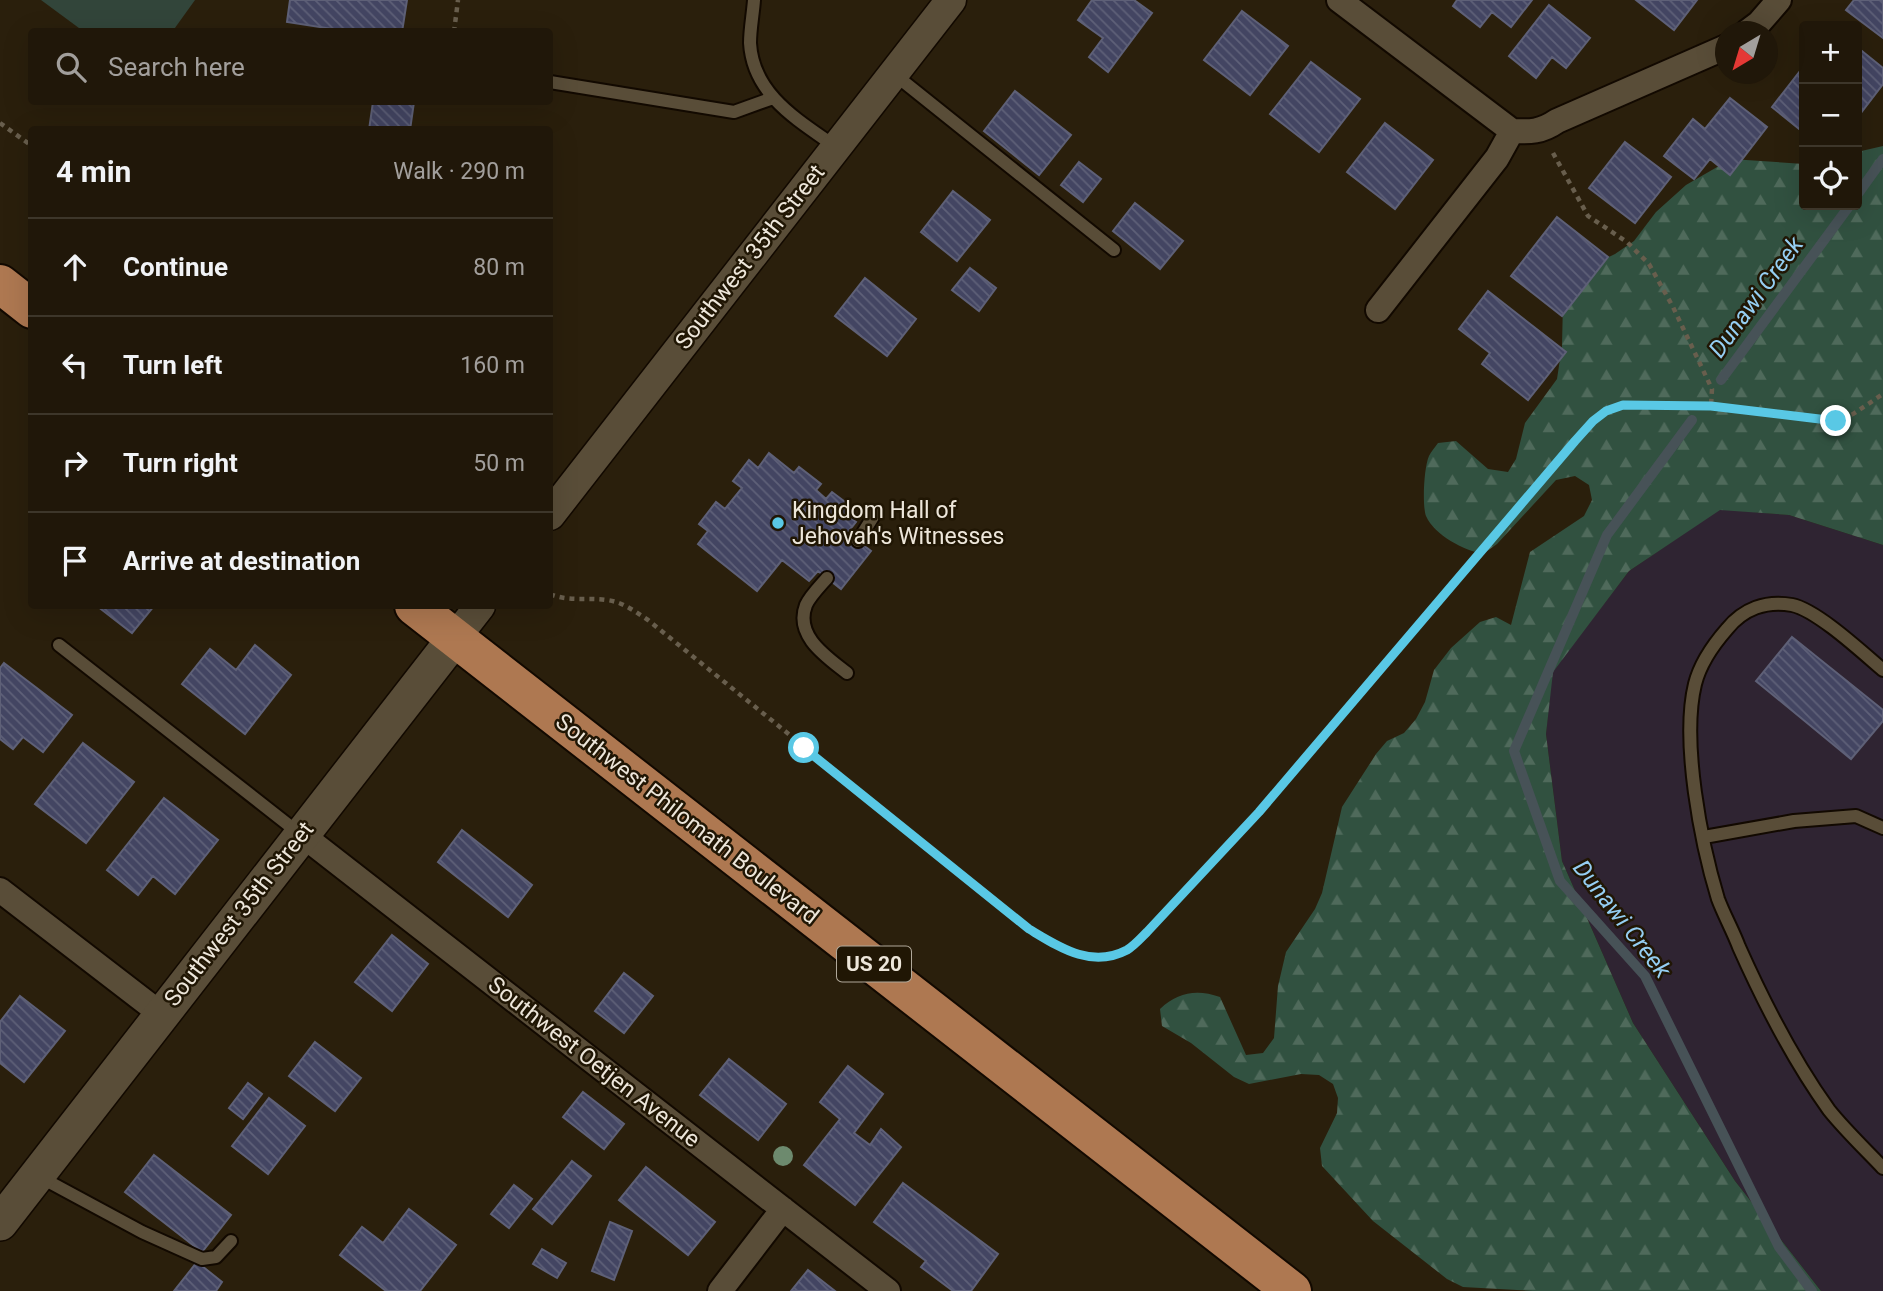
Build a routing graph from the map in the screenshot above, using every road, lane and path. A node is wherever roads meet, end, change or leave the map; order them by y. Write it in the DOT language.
graph roads {
  1 [pos="458,0"];
  2 [pos="754,0"];
  3 [pos="951,0"];
  4 [pos="1339,0"];
  5 [pos="1779,0"];
  6 [pos="1761,21"];
  7 [pos="454,28"];
  8 [pos="1715,52"];
  9 [pos="894,74"];
  10 [pos="553,82"];
  11 [pos="773,98"];
  12 [pos="0,123"];
  13 [pos="1547,128"];
  14 [pos="1512,131"];
  15 [pos="28,143"];
  16 [pos="836,147"];
  17 [pos="1114,250"];
  18 [pos="0,285"];
  19 [pos="28,306"];
  20 [pos="1378,310"];
  21 [pos="1883,394"];
  22 [pos="1711,406"];
  23 [pos="553,511"];
  24 [pos="876,512"];
  25 [pos="858,541"];
  26 [pos="827,578"];
  27 [pos="553,595"];
  28 [pos="418,609"];
  29 [pos="478,609"];
  30 [pos="455,638"];
  31 [pos="59,645"];
  32 [pos="1883,670"];
  33 [pos="846,673"];
  34 [pos="1883,828"];
  35 [pos="301,834"];
  36 [pos="1704,837"];
  37 [pos="0,890"];
  38 [pos="161,1014"];
  39 [pos="1883,1168"];
  40 [pos="37,1175"];
  41 [pos="783,1209"];
  42 [pos="0,1223"];
  43 [pos="231,1241"];
  44 [pos="720,1291"];
  45 [pos="888,1291"];
  46 [pos="1292,1291"];
  1 -- 7 [label="path"];
  2 -- 11 [label="lane"];
  3 -- 9 [label="street, Southwest 35th Street"];
  4 -- 14 [label="street"];
  5 -- 6 [label="street"];
  8 -- 13 [label="street"];
  9 -- 16 [label="street, Southwest 35th Street"];
  9 -- 17 [label="lane"];
  10 -- 11 [label="lane"];
  11 -- 16 [label="lane"];
  12 -- 15 [label="path"];
  13 -- 14 [label="street"];
  13 -- 22 [label="path"];
  14 -- 20 [label="street"];
  16 -- 23 [label="street, Southwest 35th Street"];
  18 -- 19 [label="highway"];
  21 -- 22 [label="path"];
  22 -- 27 [label="path"];
  24 -- 25 [label="lane"];
  26 -- 33 [label="lane"];
  28 -- 30 [label="highway, Southwest Philomath Boulevard / US 20"];
  29 -- 30 [label="street, Southwest 35th Street"];
  30 -- 35 [label="main road, Southwest 35th Street"];
  30 -- 46 [label="highway, Southwest Philomath Boulevard / US 20"];
  31 -- 35 [label="lane"];
  32 -- 36 [label="lane"];
  34 -- 36 [label="lane"];
  35 -- 38 [label="main road, Southwest 35th Street"];
  35 -- 41 [label="street, Southwest Oetjen Avenue"];
  36 -- 39 [label="lane"];
  37 -- 38 [label="street"];
  38 -- 40 [label="main road, Southwest 35th Street"];
  40 -- 42 [label="main road, Southwest 35th Street"];
  40 -- 43 [label="lane"];
  41 -- 44 [label="street"];
  41 -- 45 [label="street, Southwest Oetjen Avenue"];
}
